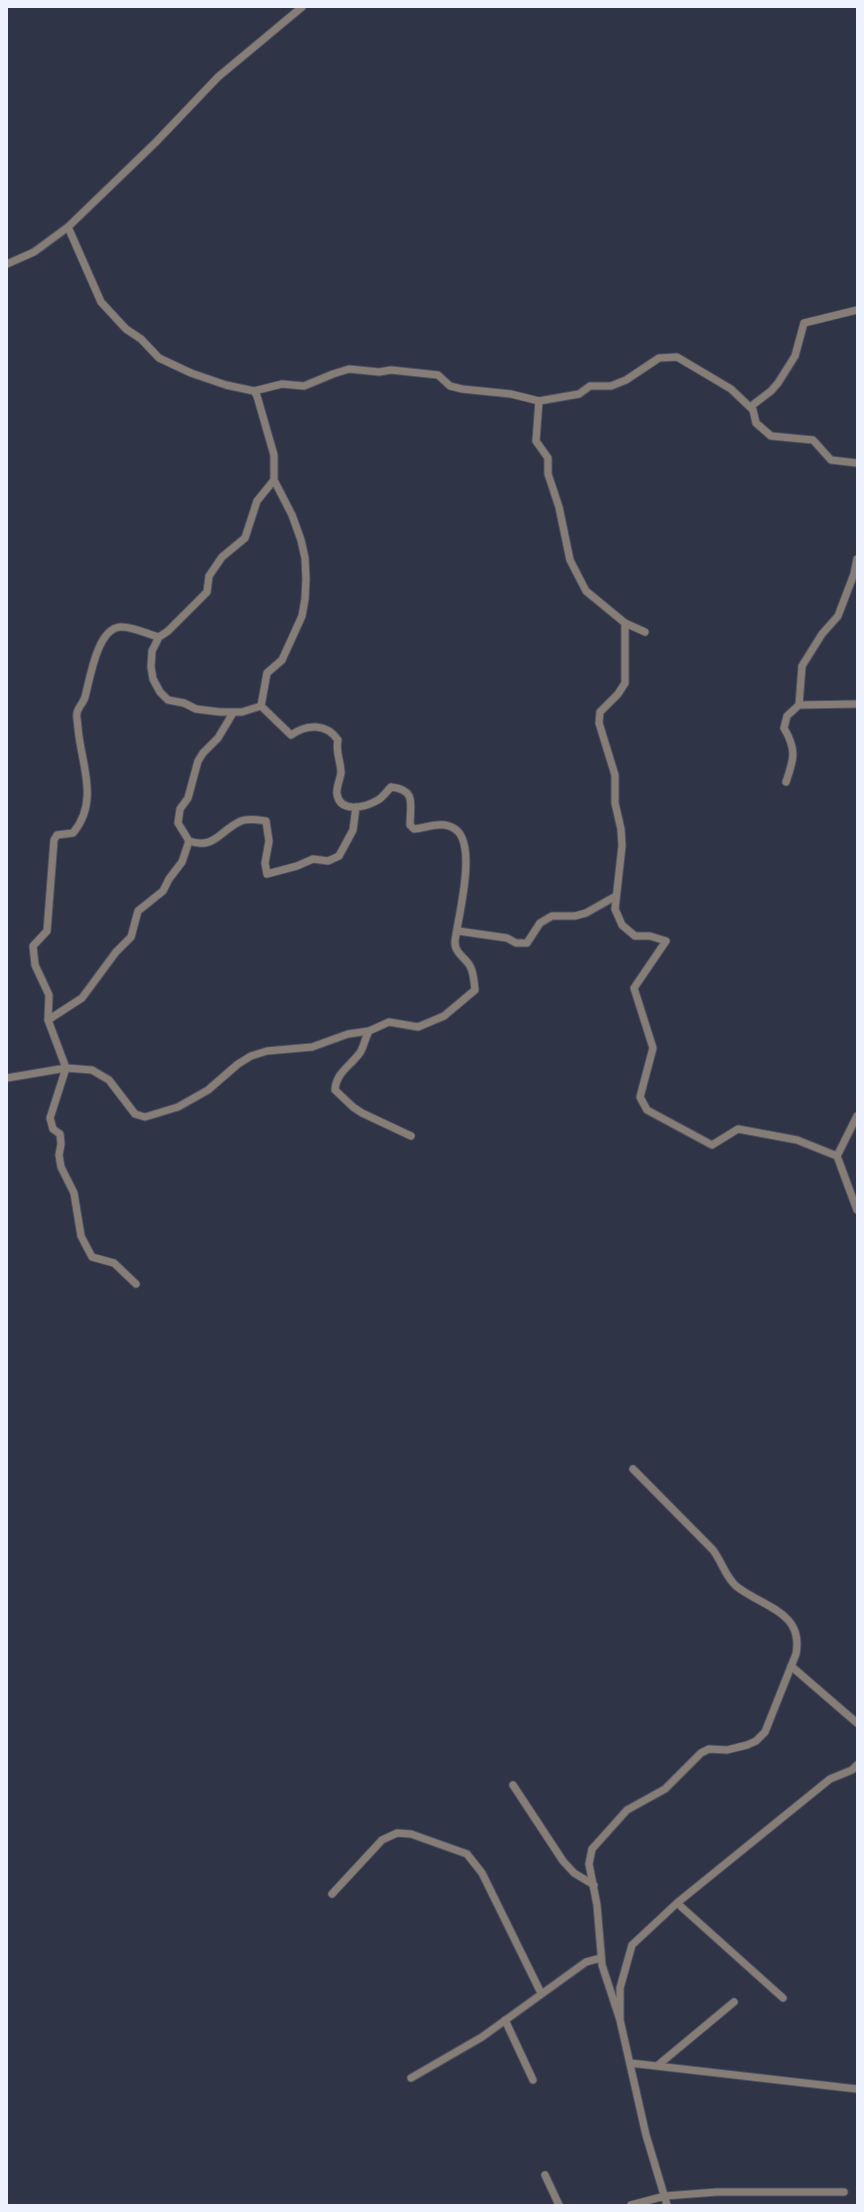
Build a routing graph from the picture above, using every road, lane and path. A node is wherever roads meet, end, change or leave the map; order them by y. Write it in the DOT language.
graph roads {
  1 [pos="302,7"];
  2 [pos="68,227"];
  3 [pos="7,264"];
  4 [pos="857,310"];
  5 [pos="254,391"];
  6 [pos="539,401"];
  7 [pos="750,407"];
  8 [pos="857,463"];
  9 [pos="274,480"];
  10 [pos="857,559"];
  11 [pos="625,623"];
  12 [pos="645,632"];
  13 [pos="158,637"];
  14 [pos="799,704"];
  15 [pos="857,704"];
  16 [pos="261,706"];
  17 [pos="233,713"];
  18 [pos="786,782"];
  19 [pos="356,807"];
  20 [pos="189,841"];
  21 [pos="616,896"];
  22 [pos="458,931"];
  23 [pos="48,1020"];
  24 [pos="369,1031"];
  25 [pos="66,1068"];
  26 [pos="7,1078"];
  27 [pos="857,1116"];
  28 [pos="411,1136"];
  29 [pos="837,1156"];
  30 [pos="857,1210"];
  31 [pos="136,1284"];
  32 [pos="633,1469"];
  33 [pos="792,1666"];
  34 [pos="857,1722"];
  35 [pos="857,1765"];
  36 [pos="513,1785"];
  37 [pos="594,1885"];
  38 [pos="332,1894"];
  39 [pos="677,1903"];
  40 [pos="602,1958"];
  41 [pos="541,1993"];
  42 [pos="782,1998"];
  43 [pos="734,2002"];
  44 [pos="505,2020"];
  45 [pos="620,2020"];
  46 [pos="630,2063"];
  47 [pos="657,2066"];
  48 [pos="411,2078"];
  49 [pos="533,2080"];
  50 [pos="857,2089"];
  51 [pos="545,2175"];
  52 [pos="844,2192"];
  53 [pos="665,2196"];
  54 [pos="559,2205"];
  55 [pos="632,2205"];
  56 [pos="667,2205"];
  1 -- 2 [label="street"];
  2 -- 3 [label="street"];
  2 -- 5 [label="street"];
  4 -- 7 [label="street"];
  5 -- 6 [label="street"];
  5 -- 9 [label="street"];
  6 -- 7 [label="street"];
  6 -- 11 [label="street"];
  7 -- 8 [label="street"];
  9 -- 13 [label="street"];
  9 -- 16 [label="street"];
  10 -- 14 [label="street"];
  11 -- 12 [label="street"];
  11 -- 21 [label="street"];
  13 -- 17 [label="street"];
  13 -- 23 [label="street"];
  14 -- 15 [label="street"];
  14 -- 18 [label="street"];
  16 -- 17 [label="street"];
  16 -- 19 [label="street"];
  17 -- 20 [label="street"];
  19 -- 20 [label="street"];
  19 -- 22 [label="street"];
  20 -- 23 [label="street"];
  21 -- 22 [label="street"];
  21 -- 29 [label="street"];
  22 -- 24 [label="street"];
  23 -- 25 [label="street"];
  24 -- 25 [label="street"];
  24 -- 28 [label="street"];
  25 -- 26 [label="street"];
  25 -- 31 [label="street"];
  27 -- 29 [label="street"];
  29 -- 30 [label="street"];
  32 -- 33 [label="street"];
  33 -- 34 [label="street"];
  33 -- 37 [label="street"];
  35 -- 39 [label="street"];
  36 -- 37 [label="street"];
  37 -- 40 [label="street"];
  38 -- 41 [label="street"];
  39 -- 42 [label="street"];
  39 -- 45 [label="street"];
  40 -- 41 [label="street"];
  40 -- 45 [label="street"];
  41 -- 44 [label="street"];
  43 -- 47 [label="street"];
  44 -- 48 [label="street"];
  44 -- 49 [label="street"];
  45 -- 46 [label="street"];
  46 -- 47 [label="street"];
  46 -- 53 [label="street"];
  47 -- 50 [label="street"];
  51 -- 54 [label="street"];
  52 -- 53 [label="street"];
  53 -- 55 [label="street"];
  53 -- 56 [label="street"];
}
